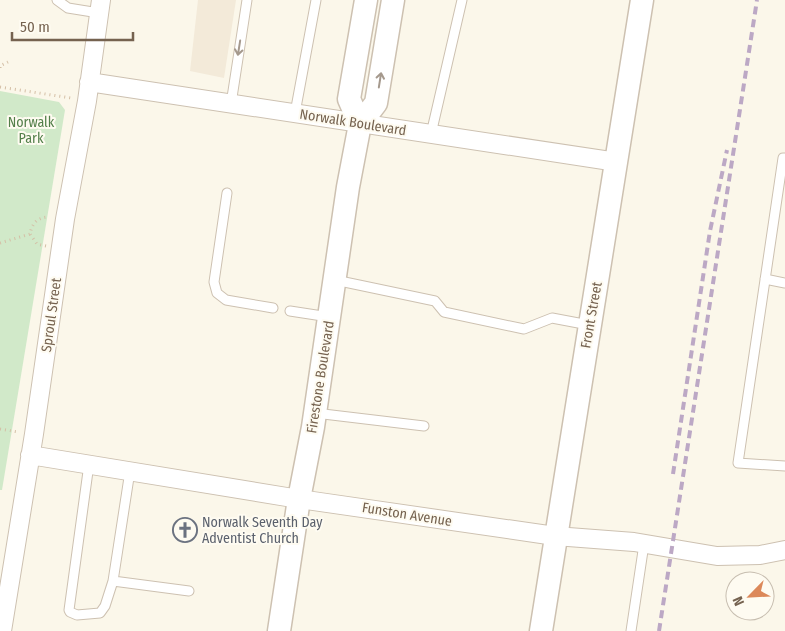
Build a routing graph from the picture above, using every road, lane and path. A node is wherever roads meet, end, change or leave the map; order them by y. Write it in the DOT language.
graph roads {
  1 [pos="57,0"];
  2 [pos="247,0"];
  3 [pos="316,0"];
  4 [pos="366,0"];
  5 [pos="393,0"];
  6 [pos="462,0"];
  7 [pos="642,0"];
  8 [pos="100,6"];
  9 [pos="8,62"];
  10 [pos="0,68"];
  11 [pos="89,82"];
  12 [pos="0,86"];
  13 [pos="72,98"];
  14 [pos="230,104"];
  15 [pos="295,113"];
  16 [pos="360,124"];
  17 [pos="431,134"];
  18 [pos="785,158"];
  19 [pos="617,162"];
  20 [pos="227,193"];
  21 [pos="65,219"];
  22 [pos="30,234"];
  23 [pos="0,242"];
  24 [pos="61,250"];
  25 [pos="765,279"];
  26 [pos="335,280"];
  27 [pos="785,284"];
  28 [pos="273,308"];
  29 [pos="290,311"];
  30 [pos="329,317"];
  31 [pos="589,325"];
  32 [pos="315,413"];
  33 [pos="424,426"];
  34 [pos="30,455"];
  35 [pos="89,464"];
  36 [pos="785,466"];
  37 [pos="130,471"];
  38 [pos="299,499"];
  39 [pos="555,536"];
  40 [pos="644,544"];
  41 [pos="785,550"];
  42 [pos="113,581"];
  43 [pos="189,591"];
  44 [pos="2,631"];
  45 [pos="279,631"];
  46 [pos="541,631"];
  47 [pos="631,631"];
  1 -- 8 [label="lane"];
  2 -- 14 [label="lane, one-way"];
  3 -- 15 [label="lane"];
  4 -- 16 [label="street"];
  16 -- 5 [label="street, Firestone Boulevard, one-way"];
  6 -- 17 [label="lane"];
  7 -- 19 [label="street, Front Street"];
  8 -- 11 [label="street, Sproul Street"];
  9 -- 10 [label="path"];
  11 -- 14 [label="street, Norwalk Boulevard"];
  11 -- 21 [label="street, Sproul Street"];
  12 -- 13 [label="path"];
  14 -- 15 [label="street, Norwalk Boulevard"];
  15 -- 16 [label="street, Norwalk Boulevard"];
  16 -- 17 [label="street, Norwalk Boulevard"];
  16 -- 26 [label="street, Firestone Boulevard"];
  17 -- 19 [label="street, Norwalk Boulevard"];
  18 -- 25 [label="lane"];
  19 -- 31 [label="street, Front Street"];
  20 -- 28 [label="lane"];
  21 -- 22 [label="path"];
  21 -- 24 [label="street, Sproul Street"];
  22 -- 23 [label="path"];
  22 -- 24 [label="path"];
  24 -- 34 [label="street, Sproul Street"];
  25 -- 27 [label="lane"];
  25 -- 36 [label="lane"];
  26 -- 30 [label="street, Firestone Boulevard"];
  26 -- 31 [label="lane"];
  29 -- 30 [label="lane"];
  30 -- 32 [label="street, Firestone Boulevard"];
  31 -- 39 [label="street, Front Street"];
  32 -- 33 [label="lane"];
  32 -- 38 [label="street, Firestone Boulevard"];
  34 -- 35 [label="street, Funston Avenue"];
  34 -- 44 [label="street, Sproul Street"];
  35 -- 37 [label="street, Funston Avenue"];
  35 -- 42 [label="lane"];
  37 -- 38 [label="street, Funston Avenue"];
  37 -- 42 [label="lane"];
  38 -- 39 [label="street, Funston Avenue"];
  38 -- 45 [label="street, Firestone Boulevard"];
  39 -- 40 [label="street, Funston Avenue"];
  39 -- 46 [label="street, Front Street"];
  40 -- 41 [label="street, Funston Avenue"];
  40 -- 47 [label="lane"];
  42 -- 43 [label="lane"];
}
